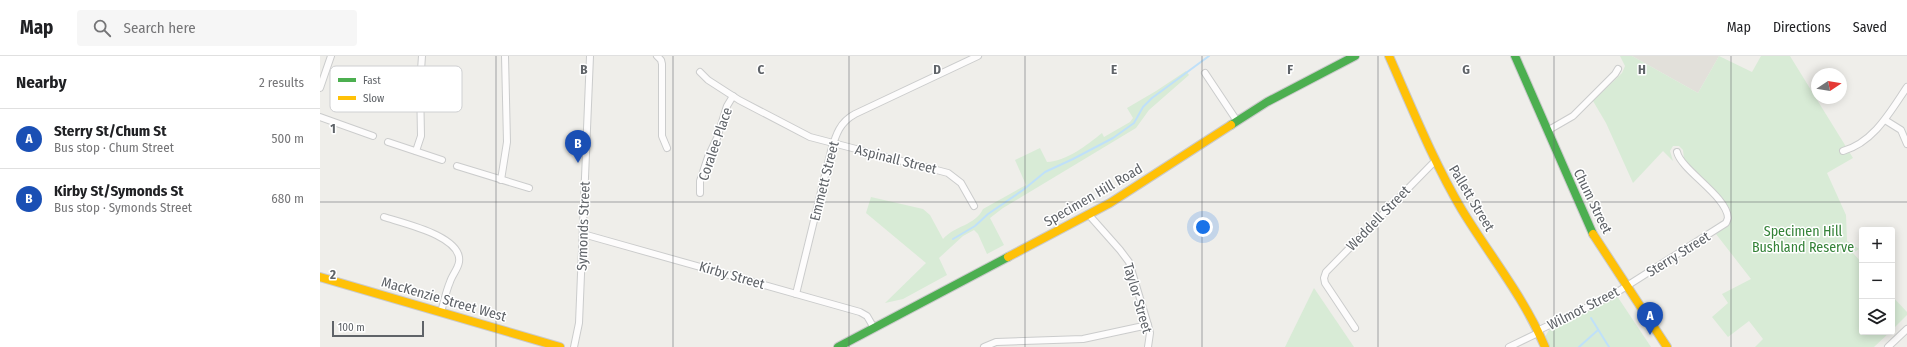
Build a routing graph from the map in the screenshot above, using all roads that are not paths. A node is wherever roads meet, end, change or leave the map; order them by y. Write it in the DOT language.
graph roads {
  1 [pos="331,56"];
  2 [pos="422,56"];
  3 [pos="506,56"];
  4 [pos="590,56"];
  5 [pos="657,56"];
  6 [pos="978,56"];
  7 [pos="1355,56"];
  8 [pos="1389,56"];
  9 [pos="1515,56"];
  10 [pos="421,66"];
  11 [pos="1618,68"];
  12 [pos="700,72"];
  13 [pos="1205,73"];
  14 [pos="320,88"];
  15 [pos="1907,88"];
  16 [pos="733,96"];
  17 [pos="421,112"];
  18 [pos="320,117"];
  19 [pos="1884,120"];
  20 [pos="1237,121"];
  21 [pos="1547,131"];
  22 [pos="372,136"];
  23 [pos="388,142"];
  24 [pos="833,143"];
  25 [pos="1907,144"];
  26 [pos="668,148"];
  27 [pos="416,151"];
  28 [pos="1843,151"];
  29 [pos="1677,152"];
  30 [pos="442,160"];
  31 [pos="1435,161"];
  32 [pos="457,166"];
  33 [pos="501,180"];
  34 [pos="529,188"];
  35 [pos="700,193"];
  36 [pos="974,206"];
  37 [pos="1089,215"];
  38 [pos="384,218"];
  39 [pos="583,234"];
  40 [pos="320,276"];
  41 [pos="1627,286"];
  42 [pos="796,294"];
  43 [pos="441,312"];
  44 [pos="1148,325"];
  45 [pos="874,328"];
  46 [pos="1356,328"];
  47 [pos="1907,328"];
  48 [pos="1539,331"];
  49 [pos="560,347"];
  50 [pos="574,347"];
  51 [pos="838,347"];
  52 [pos="984,347"];
  53 [pos="1148,347"];
  54 [pos="1509,347"];
  55 [pos="1545,347"];
  56 [pos="1667,347"];
  57 [pos="1888,347"];
  1 -- 14 [label="street"];
  2 -- 10 [label="street"];
  3 -- 33 [label="street"];
  4 -- 39 [label="street, Symonds Street"];
  5 -- 26 [label="street"];
  6 -- 24 [label="street, Emmett Street"];
  7 -- 20 [label="main road, Specimen Hill Road"];
  8 -- 31 [label="main road, Pallett Street"];
  9 -- 21 [label="main road, Chum Street"];
  11 -- 21 [label="street"];
  12 -- 16 [label="street, Aspinall Street"];
  13 -- 20 [label="street"];
  15 -- 19 [label="street"];
  16 -- 24 [label="street, Aspinall Street"];
  16 -- 35 [label="street, Coralee Place"];
  17 -- 27 [label="street"];
  18 -- 22 [label="street"];
  19 -- 25 [label="street"];
  19 -- 28 [label="street"];
  20 -- 37 [label="main road, Specimen Hill Road"];
  21 -- 41 [label="main road, Chum Street"];
  23 -- 27 [label="street"];
  24 -- 36 [label="street, Aspinall Street"];
  24 -- 42 [label="street, Emmett Street"];
  27 -- 30 [label="street"];
  29 -- 41 [label="street, Sterry Street"];
  31 -- 46 [label="street, Weddell Street"];
  31 -- 48 [label="main road, Pallett Street"];
  32 -- 33 [label="street"];
  33 -- 34 [label="street"];
  37 -- 44 [label="street, Taylor Street"];
  37 -- 45 [label="main road, Specimen Hill Road"];
  38 -- 43 [label="street"];
  39 -- 42 [label="street, Kirby Street"];
  39 -- 50 [label="street, Symonds Street"];
  40 -- 43 [label="main road, MacKenzie Street West"];
  41 -- 48 [label="street, Wilmot Street"];
  41 -- 56 [label="main road, Chum Street"];
  42 -- 45 [label="street, Kirby Street"];
  43 -- 49 [label="main road, MacKenzie Street West"];
  44 -- 52 [label="street"];
  44 -- 53 [label="street, Taylor Street"];
  45 -- 51 [label="main road, Specimen Hill Road"];
  47 -- 57 [label="street"];
  48 -- 54 [label="street, Wilmot Street"];
  48 -- 55 [label="main road, Pallett Street"];
}
